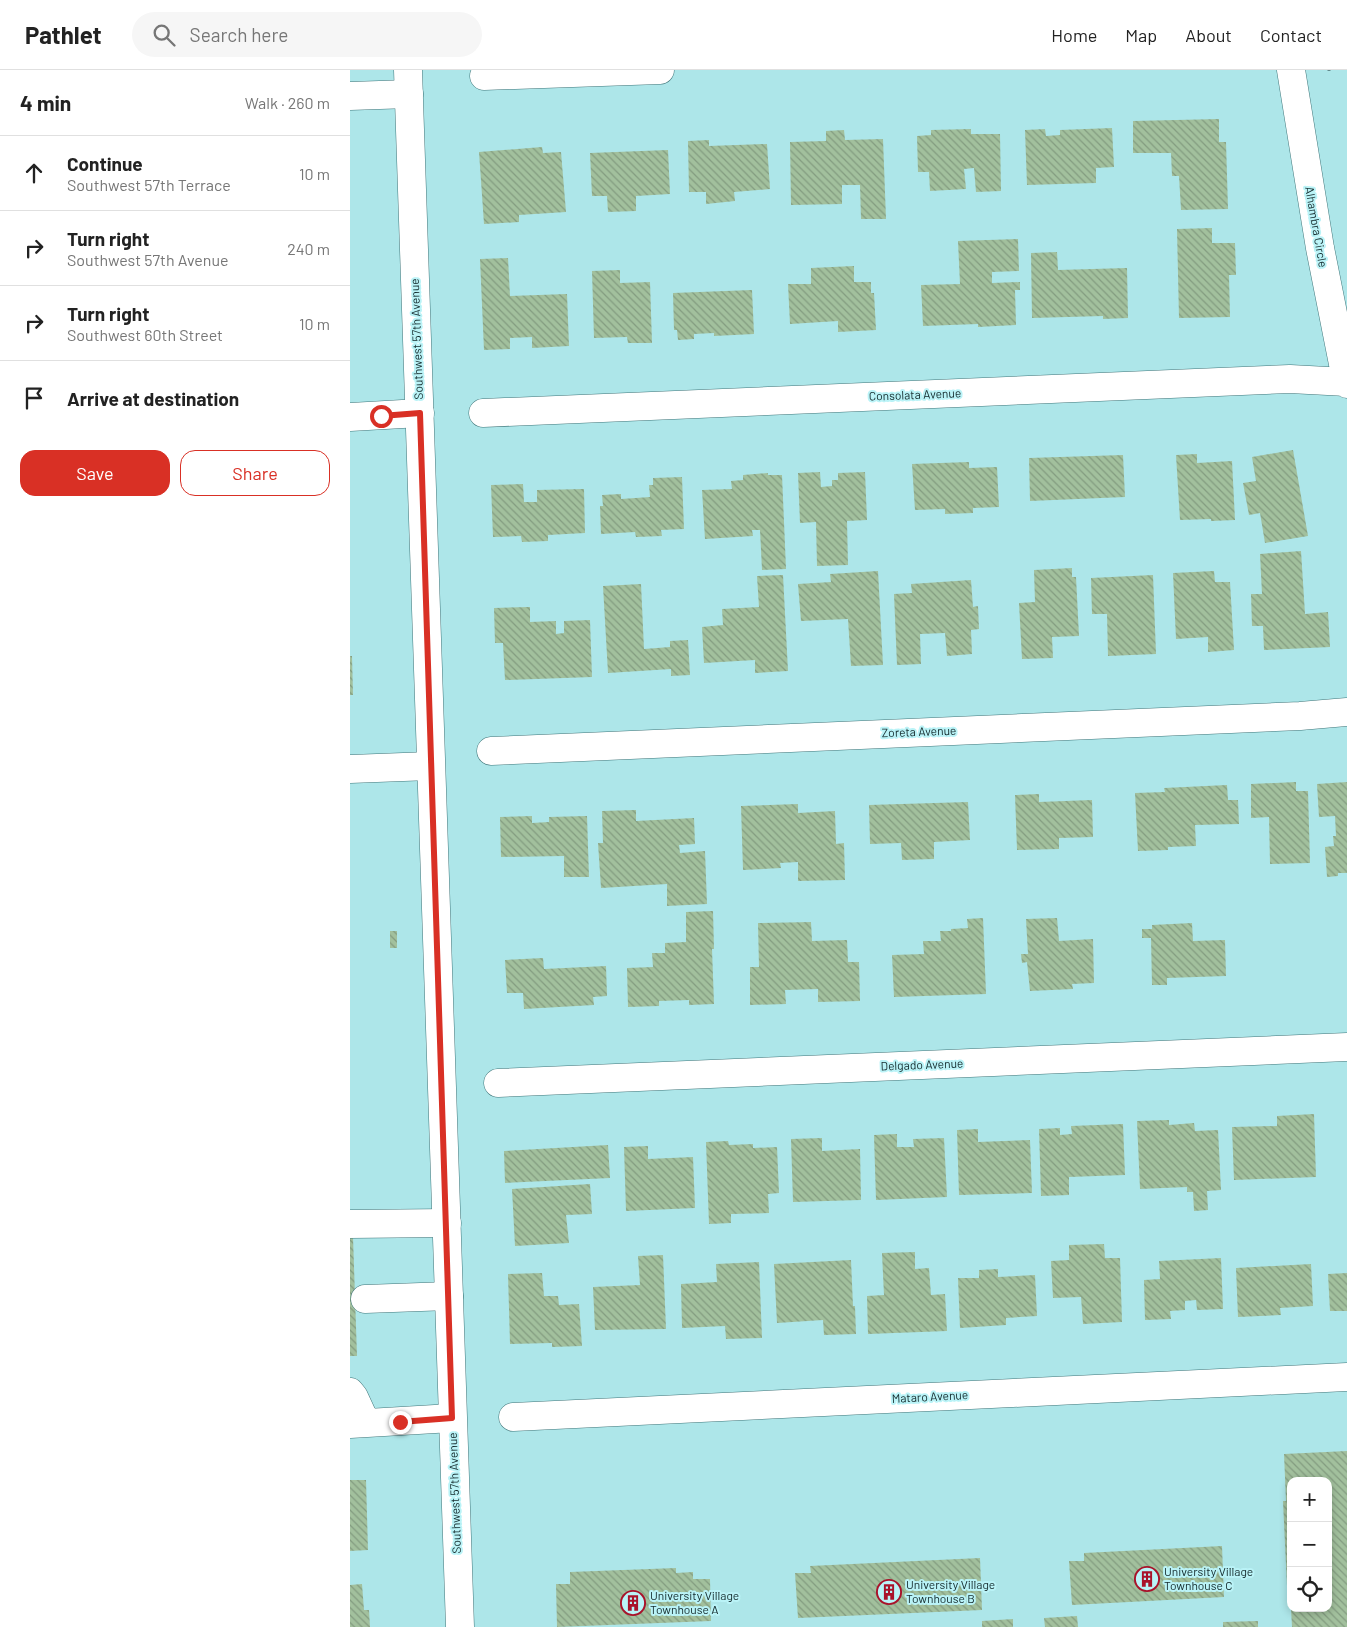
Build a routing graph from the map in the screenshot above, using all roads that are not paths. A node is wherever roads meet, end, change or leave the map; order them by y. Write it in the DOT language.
graph roads {
  1 [pos="660,70"];
  2 [pos="1291,70"];
  3 [pos="484,76"];
  4 [pos="409,82"];
  5 [pos="350,96"];
  6 [pos="1347,382"];
  7 [pos="420,413"];
  8 [pos="483,413"];
  9 [pos="350,417"];
  10 [pos="1347,712"];
  11 [pos="491,751"];
  12 [pos="430,766"];
  13 [pos="350,769"];
  14 [pos="1347,1047"];
  15 [pos="498,1083"];
  16 [pos="447,1223"];
  17 [pos="350,1224"];
  18 [pos="449,1296"];
  19 [pos="365,1299"];
  20 [pos="1347,1377"];
  21 [pos="350,1392"];
  22 [pos="513,1416"];
  23 [pos="452,1418"];
  24 [pos="358,1423"];
  25 [pos="460,1627"];
  1 -- 3 [label="street"];
  2 -- 6 [label="street, Alhambra Circle"];
  4 -- 5 [label="street"];
  4 -- 7 [label="street, Southwest 57th Avenue"];
  6 -- 8 [label="street, Consolata Avenue"];
  7 -- 9 [label="street"];
  7 -- 12 [label="street, Southwest 57th Avenue"];
  10 -- 11 [label="street, Zoreta Avenue"];
  12 -- 13 [label="street"];
  12 -- 16 [label="street, Southwest 57th Avenue"];
  14 -- 15 [label="street, Delgado Avenue"];
  16 -- 17 [label="street"];
  16 -- 18 [label="street, Southwest 57th Avenue"];
  18 -- 19 [label="street"];
  18 -- 23 [label="street, Southwest 57th Avenue"];
  20 -- 22 [label="street, Mataro Avenue"];
  21 -- 24 [label="street"];
  23 -- 24 [label="street"];
  23 -- 25 [label="street, Southwest 57th Avenue"];
}
